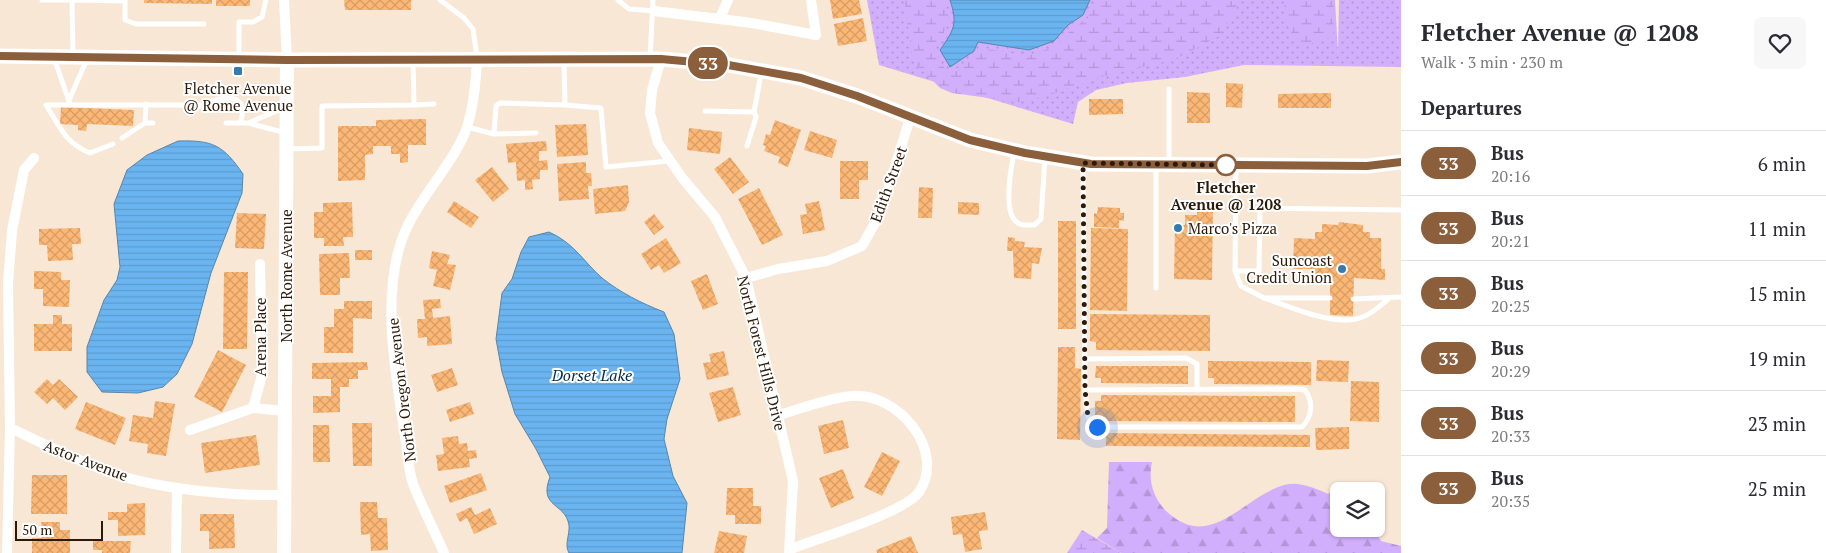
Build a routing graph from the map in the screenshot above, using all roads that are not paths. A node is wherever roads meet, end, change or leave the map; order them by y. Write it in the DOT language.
graph roads {
  1 [pos="42,0"];
  2 [pos="72,0"];
  3 [pos="125,0"];
  4 [pos="266,0"];
  5 [pos="284,0"];
  6 [pos="440,0"];
  7 [pos="618,0"];
  8 [pos="653,0"];
  9 [pos="728,0"];
  10 [pos="811,0"];
  11 [pos="654,11"];
  12 [pos="720,18"];
  13 [pos="204,24"];
  14 [pos="0,56"];
  15 [pos="54,56"];
  16 [pos="72,56"];
  17 [pos="88,56"];
  18 [pos="656,58"];
  19 [pos="239,59"];
  20 [pos="477,59"];
  21 [pos="564,59"];
  22 [pos="287,60"];
  23 [pos="413,60"];
  24 [pos="762,71"];
  25 [pos="1169,89"];
  26 [pos="70,98"];
  27 [pos="70,104"];
  28 [pos="146,104"];
  29 [pos="434,104"];
  30 [pos="414,105"];
  31 [pos="565,105"];
  32 [pos="286,107"];
  33 [pos="705,111"];
  34 [pos="754,112"];
  35 [pos="910,118"];
  36 [pos="145,123"];
  37 [pos="153,123"];
  38 [pos="226,123"];
  39 [pos="240,123"];
  40 [pos="248,123"];
  41 [pos="467,127"];
  42 [pos="536,132"];
  43 [pos="286,134"];
  44 [pos="494,134"];
  45 [pos="122,138"];
  46 [pos="113,144"];
  47 [pos="747,146"];
  48 [pos="286,149"];
  49 [pos="1014,150"];
  50 [pos="1045,156"];
  51 [pos="34,158"];
  52 [pos="670,161"];
  53 [pos="1401,162"];
  54 [pos="1083,163"];
  55 [pos="1163,164"];
  56 [pos="1236,165"];
  57 [pos="1401,210"];
  58 [pos="260,264"];
  59 [pos="1235,270"];
  60 [pos="746,278"];
  61 [pos="1156,288"];
  62 [pos="1401,297"];
  63 [pos="1264,298"];
  64 [pos="1330,298"];
  65 [pos="1390,298"];
  66 [pos="1353,299"];
  67 [pos="1085,359"];
  68 [pos="1085,390"];
  69 [pos="1197,390"];
  70 [pos="253,408"];
  71 [pos="285,411"];
  72 [pos="779,415"];
  73 [pos="10,428"];
  74 [pos="190,430"];
  75 [pos="177,488"];
  76 [pos="284,495"];
  77 [pos="790,551"];
  78 [pos="7,553"];
  79 [pos="176,553"];
  80 [pos="284,553"];
  81 [pos="444,553"];
  1 -- 2 [label="lane"];
  2 -- 3 [label="lane"];
  2 -- 16 [label="lane"];
  3 -- 13 [label="lane"];
  4 -- 19 [label="lane"];
  5 -- 22 [label="street, North Rome Avenue"];
  6 -- 20 [label="lane"];
  7 -- 11 [label="lane"];
  8 -- 11 [label="lane"];
  9 -- 12 [label="street"];
  10 -- 12 [label="street"];
  11 -- 12 [label="street"];
  11 -- 18 [label="lane"];
  14 -- 15 [label="main road"];
  15 -- 16 [label="main road"];
  15 -- 26 [label="lane"];
  16 -- 17 [label="main road"];
  17 -- 19 [label="main road"];
  17 -- 26 [label="lane"];
  18 -- 21 [label="main road"];
  18 -- 24 [label="main road"];
  18 -- 52 [label="street, North Forest Hills Drive"];
  19 -- 22 [label="main road"];
  20 -- 21 [label="main road"];
  20 -- 23 [label="main road"];
  20 -- 41 [label="street, North Oregon Avenue"];
  21 -- 31 [label="lane"];
  22 -- 23 [label="main road"];
  22 -- 32 [label="street, North Rome Avenue"];
  23 -- 30 [label="lane"];
  24 -- 34 [label="lane"];
  24 -- 35 [label="main road"];
  25 -- 55 [label="lane"];
  26 -- 27 [label="lane"];
  27 -- 28 [label="lane"];
  27 -- 46 [label="lane"];
  28 -- 36 [label="lane"];
  28 -- 39 [label="lane"];
  29 -- 30 [label="lane"];
  30 -- 48 [label="lane"];
  31 -- 44 [label="lane"];
  31 -- 52 [label="lane"];
  32 -- 40 [label="lane"];
  32 -- 43 [label="street, North Rome Avenue"];
  33 -- 34 [label="lane"];
  34 -- 47 [label="lane"];
  35 -- 49 [label="main road"];
  35 -- 60 [label="street, Edith Street"];
  36 -- 37 [label="lane"];
  36 -- 45 [label="lane"];
  38 -- 39 [label="lane"];
  39 -- 40 [label="lane"];
  40 -- 43 [label="lane"];
  41 -- 44 [label="lane"];
  41 -- 81 [label="street, North Oregon Avenue"];
  42 -- 44 [label="lane"];
  43 -- 48 [label="street, North Rome Avenue"];
  48 -- 71 [label="street, North Rome Avenue"];
  49 -- 50 [label="main road"];
  49 -- 50 [label="lane"];
  50 -- 54 [label="main road"];
  51 -- 73 [label="street"];
  52 -- 60 [label="street, North Forest Hills Drive"];
  53 -- 56 [label="main road"];
  54 -- 55 [label="main road"];
  54 -- 67 [label="lane"];
  55 -- 56 [label="main road"];
  55 -- 61 [label="lane"];
  56 -- 59 [label="lane"];
  57 -- 59 [label="lane"];
  58 -- 70 [label="street, Arena Place"];
  59 -- 63 [label="lane"];
  60 -- 72 [label="street, North Forest Hills Drive"];
  62 -- 65 [label="lane"];
  63 -- 64 [label="lane"];
  63 -- 65 [label="lane"];
  65 -- 66 [label="lane"];
  67 -- 68 [label="lane"];
  67 -- 69 [label="lane"];
  68 -- 69 [label="lane"];
  68 -- 69 [label="lane"];
  70 -- 71 [label="street"];
  70 -- 74 [label="street"];
  71 -- 76 [label="street, North Rome Avenue"];
  72 -- 77 [label="street, North Forest Hills Drive"];
  72 -- 77 [label="street"];
  73 -- 75 [label="street, Astor Avenue"];
  73 -- 78 [label="street"];
  75 -- 76 [label="street, Astor Avenue"];
  75 -- 79 [label="street"];
  76 -- 80 [label="street, North Rome Avenue"];
}
